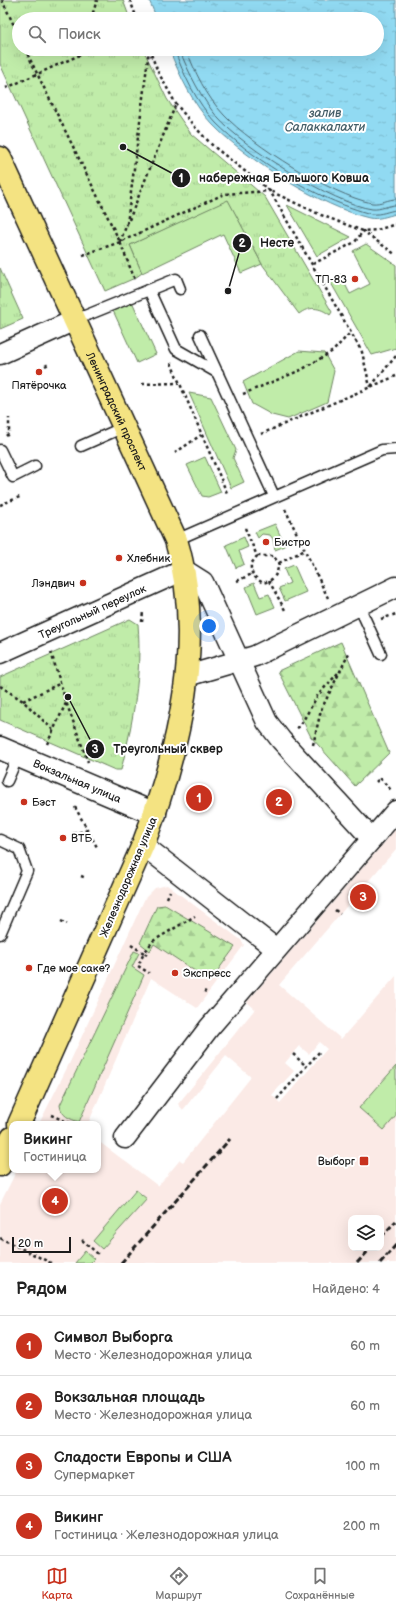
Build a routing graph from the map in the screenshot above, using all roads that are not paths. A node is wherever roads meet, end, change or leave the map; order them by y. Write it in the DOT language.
graph roads {
  1 [pos="0,158"];
  2 [pos="180,289"];
  3 [pos="145,292"];
  4 [pos="75,320"];
  5 [pos="200,334"];
  6 [pos="0,354"];
  7 [pos="218,373"];
  8 [pos="124,427"];
  9 [pos="81,446"];
  10 [pos="396,449"];
  11 [pos="0,450"];
  12 [pos="35,466"];
  13 [pos="274,496"];
  14 [pos="176,540"];
  15 [pos="184,570"];
  16 [pos="396,587"];
  17 [pos="359,606"];
  18 [pos="0,653"];
  19 [pos="381,654"];
  20 [pos="239,662"];
  21 [pos="187,676"];
  22 [pos="9,752"];
  23 [pos="7,781"];
  24 [pos="396,811"];
  25 [pos="155,814"];
  26 [pos="372,839"];
  27 [pos="0,840"];
  28 [pos="143,846"];
  29 [pos="0,934"];
  30 [pos="276,949"];
  31 [pos="20,1121"];
  32 [pos="125,1138"];
  33 [pos="9,1145"];
  34 [pos="0,1165"];
  1 -- 4 [label="main road, Ленинградский проспект"];
  2 -- 3 [label="lane"];
  3 -- 4 [label="lane"];
  3 -- 7 [label="lane"];
  4 -- 6 [label="street"];
  4 -- 8 [label="main road, Ленинградский проспект"];
  5 -- 7 [label="lane"];
  7 -- 13 [label="lane"];
  8 -- 9 [label="lane"];
  8 -- 14 [label="main road, Ленинградский проспект"];
  10 -- 13 [label="lane"];
  11 -- 12 [label="lane"];
  13 -- 14 [label="lane"];
  14 -- 15 [label="main road, Ленинградский проспект"];
  15 -- 18 [label="street, Треугольный переулок"];
  15 -- 20 [label="street"];
  15 -- 21 [label="main road, Ленинградский проспект"];
  16 -- 17 [label="street"];
  17 -- 19 [label="lane"];
  17 -- 20 [label="street"];
  20 -- 21 [label="street"];
  20 -- 26 [label="street"];
  21 -- 25 [label="main road, Железнодорожная улица"];
  22 -- 23 [label="lane"];
  22 -- 25 [label="street, Вокзальная улица"];
  24 -- 26 [label="street"];
  25 -- 28 [label="main road, Железнодорожная улица"];
  26 -- 30 [label="street"];
  27 -- 29 [label="lane"];
  28 -- 30 [label="street"];
  28 -- 31 [label="main road, Железнодорожная улица"];
  30 -- 32 [label="street"];
  33 -- 34 [label="main road"];
}
